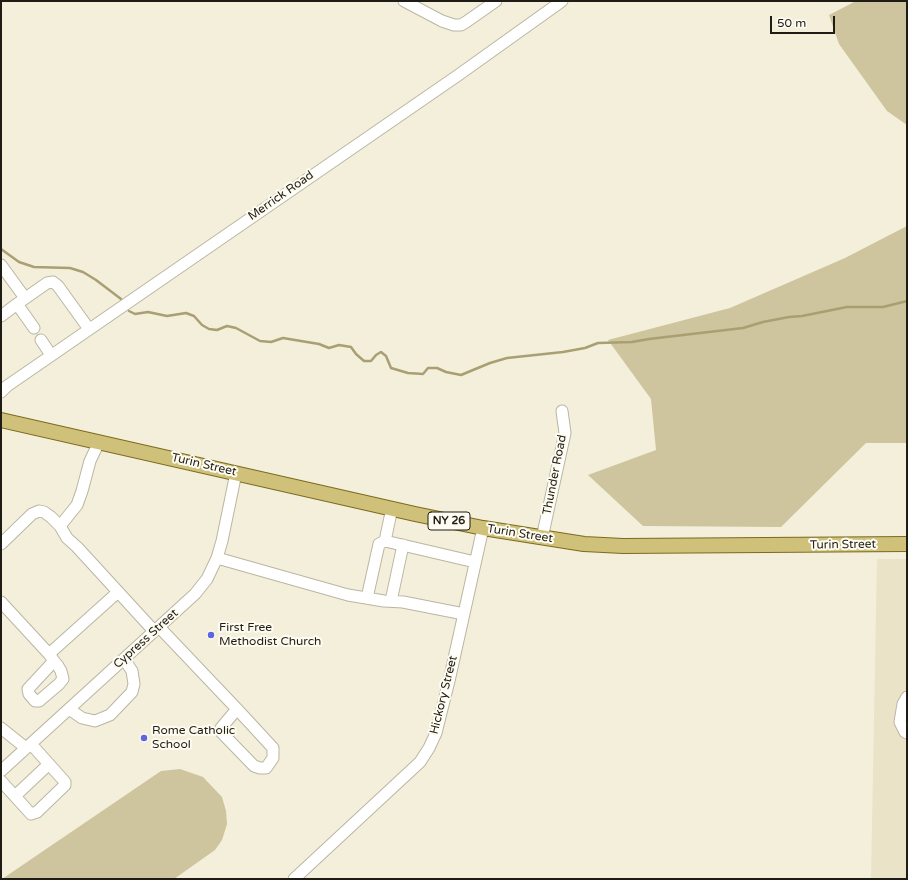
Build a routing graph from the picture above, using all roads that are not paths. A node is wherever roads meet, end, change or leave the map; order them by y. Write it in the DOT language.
graph roads {
  1 [pos="404,1"];
  2 [pos="496,1"];
  3 [pos="562,1"];
  4 [pos="1,266"];
  5 [pos="21,301"];
  6 [pos="1,316"];
  7 [pos="34,328"];
  8 [pos="89,330"];
  9 [pos="41,340"];
  10 [pos="52,356"];
  11 [pos="1,392"];
  12 [pos="562,411"];
  13 [pos="1,420"];
  14 [pos="79,438"];
  15 [pos="99,442"];
  16 [pos="90,461"];
  17 [pos="236,473"];
  18 [pos="392,508"];
  19 [pos="60,526"];
  20 [pos="483,528"];
  21 [pos="542,538"];
  22 [pos="385,541"];
  23 [pos="1,544"];
  24 [pos="907,544"];
  25 [pos="403,545"];
  26 [pos="217,558"];
  27 [pos="475,562"];
  28 [pos="118,592"];
  29 [pos="367,598"];
  30 [pos="391,601"];
  31 [pos="1,602"];
  32 [pos="464,614"];
  33 [pos="156,629"];
  34 [pos="124,659"];
  35 [pos="907,697"];
  36 [pos="69,709"];
  37 [pos="237,709"];
  38 [pos="1,728"];
  39 [pos="907,733"];
  40 [pos="28,746"];
  41 [pos="48,764"];
  42 [pos="1,771"];
  43 [pos="1,781"];
  44 [pos="15,796"];
  45 [pos="294,879"];
  1 -- 2 [label="street"];
  3 -- 8 [label="street, Merrick Road"];
  4 -- 5 [label="street"];
  5 -- 6 [label="street"];
  5 -- 7 [label="street"];
  5 -- 8 [label="street"];
  8 -- 10 [label="street, Merrick Road"];
  9 -- 10 [label="street"];
  10 -- 11 [label="street, Merrick Road"];
  12 -- 21 [label="street, Thunder Road"];
  13 -- 14 [label="main road, Turin Street / NY 26"];
  14 -- 15 [label="main road, Turin Street / NY 26"];
  14 -- 16 [label="street"];
  15 -- 16 [label="street"];
  15 -- 17 [label="main road, Turin Street / NY 26"];
  16 -- 19 [label="street"];
  17 -- 18 [label="main road, Turin Street / NY 26"];
  17 -- 26 [label="street, Cypress Street"];
  18 -- 20 [label="main road, Turin Street / NY 26"];
  18 -- 22 [label="street"];
  19 -- 23 [label="street"];
  19 -- 28 [label="street"];
  20 -- 21 [label="main road, Turin Street / NY 26"];
  20 -- 27 [label="street, Hickory Street"];
  21 -- 24 [label="main road, Turin Street / NY 26"];
  22 -- 25 [label="street"];
  22 -- 29 [label="street"];
  25 -- 27 [label="street"];
  25 -- 30 [label="street"];
  26 -- 29 [label="street"];
  26 -- 33 [label="street, Cypress Street"];
  27 -- 32 [label="street, Hickory Street"];
  28 -- 31 [label="street"];
  28 -- 33 [label="street"];
  29 -- 30 [label="street"];
  30 -- 32 [label="street"];
  32 -- 45 [label="street, Hickory Street"];
  33 -- 34 [label="street, Cypress Street"];
  33 -- 37 [label="street"];
  34 -- 36 [label="street, Cypress Street"];
  34 -- 36 [label="street"];
  35 -- 39 [label="street"];
  36 -- 40 [label="street, Cypress Street"];
  37 -- 37 [label="street"];
  38 -- 40 [label="street"];
  40 -- 41 [label="street"];
  40 -- 42 [label="street, Cypress Street"];
  41 -- 44 [label="street"];
  41 -- 44 [label="street"];
  43 -- 44 [label="street"];
}
